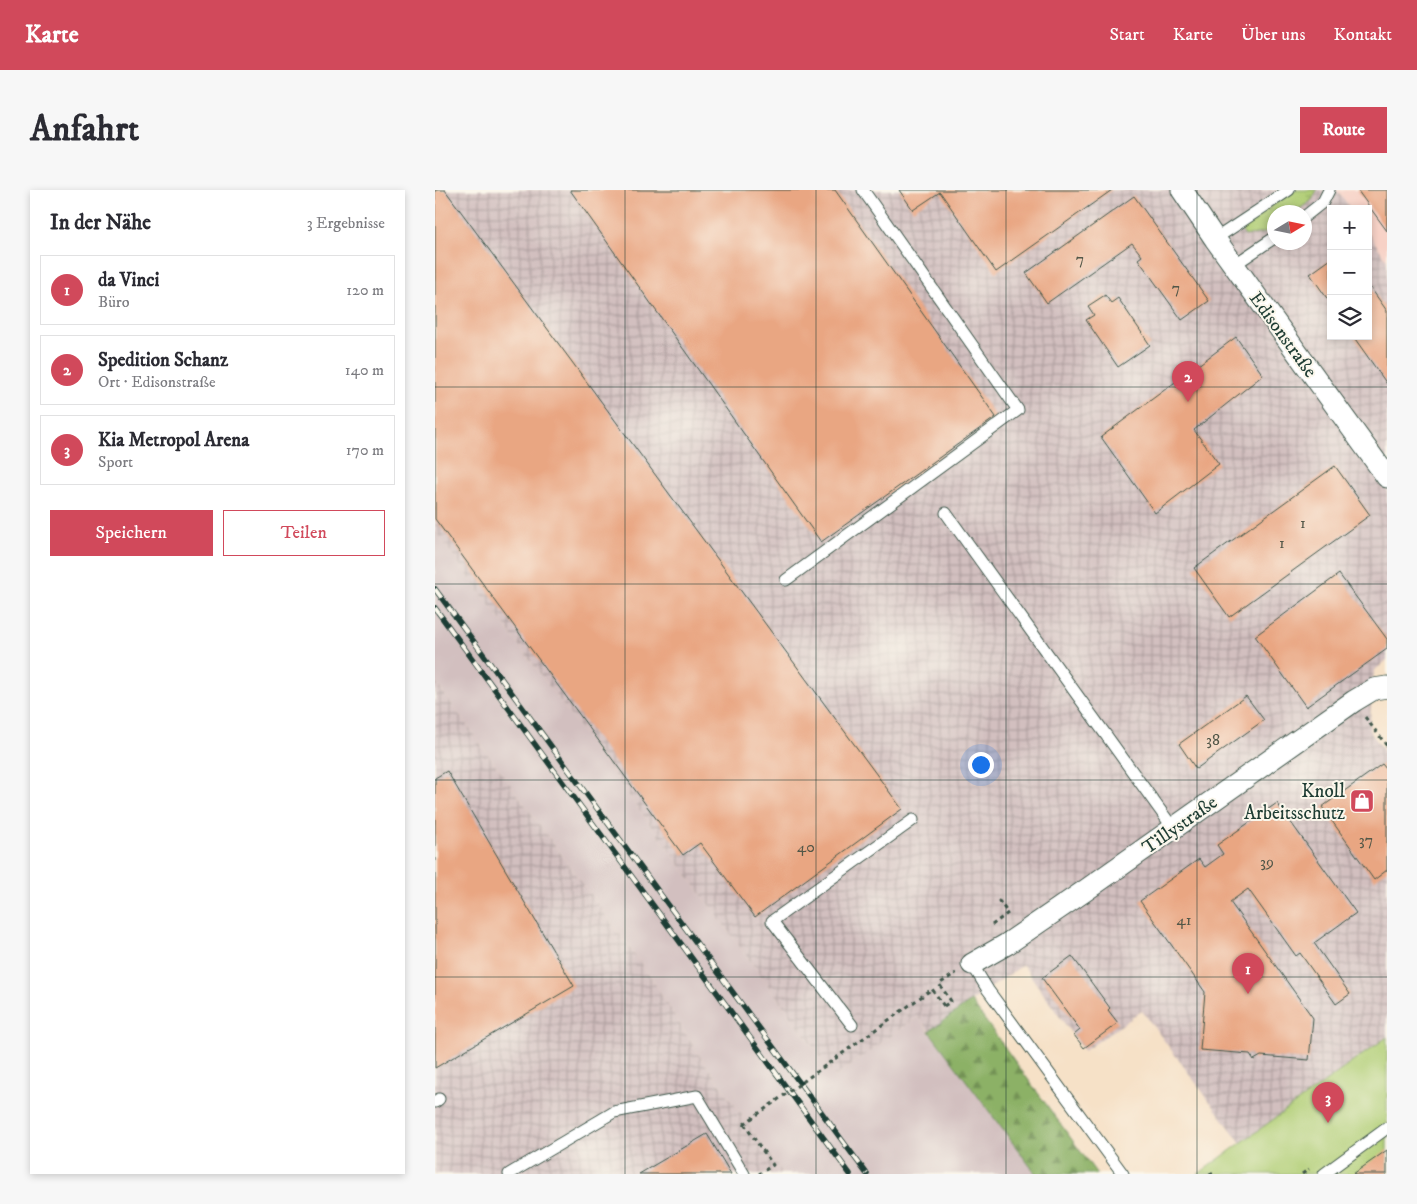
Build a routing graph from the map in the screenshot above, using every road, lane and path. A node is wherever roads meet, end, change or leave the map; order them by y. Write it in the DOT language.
graph roads {
  1 [pos="863,190"];
  2 [pos="1182,190"];
  3 [pos="1289,190"];
  4 [pos="1329,190"];
  5 [pos="1312,211"];
  6 [pos="1215,239"];
  7 [pos="1267,243"];
  8 [pos="1234,265"];
  9 [pos="1387,477"];
  10 [pos="946,513"];
  11 [pos="786,580"];
  12 [pos="1387,687"];
  13 [pos="1354,702"];
  14 [pos="1387,746"];
  15 [pos="913,820"];
  16 [pos="1173,828"];
  17 [pos="1002,899"];
  18 [pos="993,925"];
  19 [pos="972,964"];
  20 [pos="943,989"];
  21 [pos="852,1025"];
  22 [pos="1387,1128"];
  23 [pos="509,1174"];
  24 [pos="744,1174"];
  25 [pos="759,1174"];
  26 [pos="1123,1174"];
  27 [pos="1209,1174"];
  28 [pos="1215,1174"];
  29 [pos="1324,1174"];
  1 -- 11 [label="lane"];
  2 -- 6 [label="street, Edisonstraße"];
  3 -- 6 [label="lane"];
  4 -- 5 [label="lane"];
  6 -- 8 [label="street, Edisonstraße"];
  7 -- 8 [label="lane"];
  8 -- 9 [label="street, Edisonstraße"];
  10 -- 16 [label="lane"];
  12 -- 13 [label="street, Tillystraße"];
  13 -- 14 [label="path"];
  13 -- 16 [label="street, Tillystraße"];
  15 -- 21 [label="lane"];
  16 -- 19 [label="street, Tillystraße"];
  17 -- 18 [label="path"];
  19 -- 26 [label="lane"];
  20 -- 25 [label="path, bridge"];
  22 -- 29 [label="lane"];
  23 -- 24 [label="lane"];
  27 -- 28 [label="path"];
}
